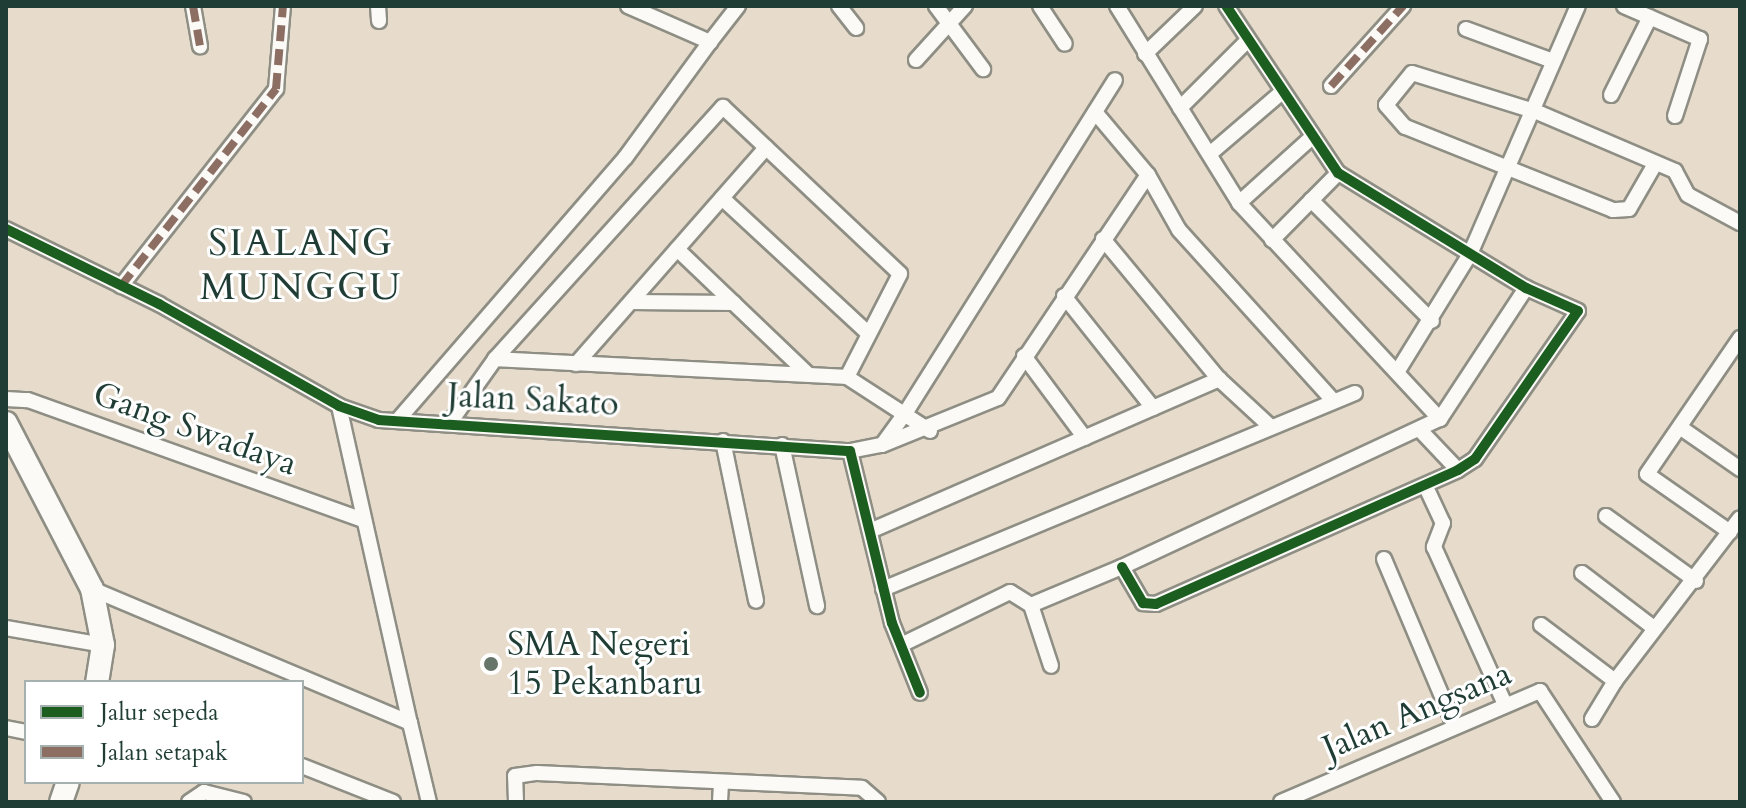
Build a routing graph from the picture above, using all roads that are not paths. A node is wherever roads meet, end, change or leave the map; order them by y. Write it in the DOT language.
graph roads {
  1 [pos="193,6"];
  2 [pos="283,6"];
  3 [pos="628,6"];
  4 [pos="738,6"];
  5 [pos="839,6"];
  6 [pos="936,6"];
  7 [pos="965,6"];
  8 [pos="1040,6"];
  9 [pos="1117,6"];
  10 [pos="1195,6"];
  11 [pos="1226,6"];
  12 [pos="1403,6"];
  13 [pos="1578,6"];
  14 [pos="1624,6"];
  15 [pos="1650,17"];
  16 [pos="949,24"];
  17 [pos="856,28"];
  18 [pos="1466,29"];
  19 [pos="1248,40"];
  20 [pos="710,42"];
  21 [pos="1065,44"];
  22 [pos="200,46"];
  23 [pos="1145,54"];
  24 [pos="916,60"];
  25 [pos="1553,61"];
  26 [pos="983,69"];
  27 [pos="1115,80"];
  28 [pos="1331,86"];
  29 [pos="1282,92"];
  30 [pos="1611,95"];
  31 [pos="1180,108"];
  32 [pos="1095,112"];
  33 [pos="1537,112"];
  34 [pos="1675,116"];
  35 [pos="1311,138"];
  36 [pos="766,148"];
  37 [pos="1212,152"];
  38 [pos="1655,164"];
  39 [pos="1505,169"];
  40 [pos="1338,173"];
  41 [pos="1148,175"];
  42 [pos="722,198"];
  43 [pos="1311,200"];
  44 [pos="1239,203"];
  45 [pos="1740,223"];
  46 [pos="6,229"];
  47 [pos="1103,239"];
  48 [pos="1272,240"];
  49 [pos="677,249"];
  50 [pos="1470,254"];
  51 [pos="121,286"];
  52 [pos="1526,288"];
  53 [pos="1064,296"];
  54 [pos="631,302"];
  55 [pos="734,303"];
  56 [pos="1432,321"];
  57 [pos="869,334"];
  58 [pos="1740,338"];
  59 [pos="1024,356"];
  60 [pos="495,359"];
  61 [pos="576,364"];
  62 [pos="1399,369"];
  63 [pos="809,375"];
  64 [pos="847,377"];
  65 [pos="1219,379"];
  66 [pos="1355,393"];
  67 [pos="1331,398"];
  68 [pos="6,399"];
  69 [pos="339,406"];
  70 [pos="1153,408"];
  71 [pos="906,412"];
  72 [pos="1440,419"];
  73 [pos="397,421"];
  74 [pos="6,423"];
  75 [pos="449,424"];
  76 [pos="1270,426"];
  77 [pos="1681,428"];
  78 [pos="1420,430"];
  79 [pos="930,431"];
  80 [pos="1085,438"];
  81 [pos="723,441"];
  82 [pos="782,445"];
  83 [pos="882,445"];
  84 [pos="850,451"];
  85 [pos="1740,469"];
  86 [pos="1458,470"];
  87 [pos="1426,487"];
  88 [pos="1606,516"];
  89 [pos="1740,518"];
  90 [pos="364,520"];
  91 [pos="870,531"];
  92 [pos="1730,532"];
  93 [pos="1384,559"];
  94 [pos="1122,567"];
  95 [pos="1582,573"];
  96 [pos="1696,581"];
  97 [pos="92,589"];
  98 [pos="883,589"];
  99 [pos="756,601"];
  100 [pos="1031,605"];
  101 [pos="817,606"];
  102 [pos="1541,625"];
  103 [pos="6,628"];
  104 [pos="1654,628"];
  105 [pos="903,644"];
  106 [pos="103,645"];
  107 [pos="1051,666"];
  108 [pos="97,680"];
  109 [pos="1615,681"];
  110 [pos="920,693"];
  111 [pos="1505,704"];
  112 [pos="1592,719"];
  113 [pos="410,723"];
  114 [pos="1455,727"];
  115 [pos="304,767"];
  116 [pos="721,782"];
  117 [pos="189,802"];
  118 [pos="244,802"];
  119 [pos="393,802"];
  120 [pos="429,802"];
  121 [pos="516,802"];
  122 [pos="720,802"];
  123 [pos="878,802"];
  124 [pos="1281,802"];
  125 [pos="1613,802"];
  1 -- 22 [label="street"];
  2 -- 51 [label="street"];
  3 -- 20 [label="street"];
  4 -- 20 [label="street"];
  5 -- 17 [label="street"];
  6 -- 16 [label="street"];
  7 -- 16 [label="street"];
  8 -- 21 [label="street"];
  9 -- 23 [label="street"];
  10 -- 23 [label="street"];
  11 -- 19 [label="street"];
  12 -- 28 [label="street"];
  13 -- 25 [label="street"];
  14 -- 15 [label="street"];
  15 -- 30 [label="street"];
  15 -- 34 [label="street"];
  16 -- 24 [label="street"];
  16 -- 26 [label="street"];
  18 -- 25 [label="street"];
  19 -- 29 [label="street"];
  19 -- 31 [label="street"];
  20 -- 73 [label="street"];
  23 -- 31 [label="street"];
  25 -- 33 [label="street"];
  27 -- 32 [label="street"];
  29 -- 35 [label="street"];
  29 -- 37 [label="street"];
  31 -- 37 [label="street"];
  32 -- 41 [label="street"];
  32 -- 71 [label="street"];
  33 -- 38 [label="street"];
  33 -- 39 [label="street"];
  33 -- 39 [label="street"];
  35 -- 40 [label="street"];
  35 -- 44 [label="street"];
  36 -- 42 [label="street"];
  36 -- 57 [label="street"];
  36 -- 60 [label="street"];
  37 -- 44 [label="street"];
  38 -- 39 [label="street"];
  38 -- 45 [label="street"];
  39 -- 50 [label="street"];
  40 -- 43 [label="street"];
  40 -- 50 [label="street"];
  41 -- 47 [label="street, Jalan Sakato"];
  41 -- 67 [label="street"];
  42 -- 49 [label="street"];
  42 -- 57 [label="street"];
  43 -- 48 [label="street"];
  43 -- 56 [label="street"];
  44 -- 48 [label="street"];
  46 -- 51 [label="street, Jalan Sakato"];
  47 -- 53 [label="street, Jalan Sakato"];
  47 -- 65 [label="street"];
  48 -- 62 [label="street"];
  49 -- 54 [label="street"];
  49 -- 55 [label="street"];
  50 -- 52 [label="street"];
  50 -- 56 [label="street"];
  51 -- 69 [label="street, Jalan Sakato"];
  52 -- 72 [label="street"];
  52 -- 86 [label="street"];
  53 -- 59 [label="street, Jalan Sakato"];
  53 -- 70 [label="street"];
  54 -- 55 [label="street"];
  54 -- 61 [label="street"];
  55 -- 63 [label="street"];
  56 -- 62 [label="street"];
  57 -- 64 [label="street"];
  58 -- 77 [label="street"];
  59 -- 79 [label="street, Jalan Sakato"];
  59 -- 80 [label="street"];
  60 -- 61 [label="street"];
  60 -- 75 [label="street"];
  61 -- 63 [label="street"];
  62 -- 72 [label="street"];
  63 -- 64 [label="street"];
  64 -- 71 [label="street"];
  65 -- 70 [label="street"];
  65 -- 76 [label="street"];
  66 -- 67 [label="street"];
  67 -- 76 [label="street"];
  68 -- 90 [label="street, Gang Swadaya"];
  69 -- 73 [label="street, Jalan Sakato"];
  69 -- 90 [label="street"];
  70 -- 80 [label="street"];
  71 -- 79 [label="street"];
  71 -- 83 [label="street"];
  72 -- 78 [label="street"];
  73 -- 75 [label="street, Jalan Sakato"];
  74 -- 97 [label="main road"];
  75 -- 81 [label="street, Jalan Sakato"];
  76 -- 98 [label="street"];
  77 -- 85 [label="street"];
  77 -- 92 [label="street"];
  78 -- 86 [label="street"];
  78 -- 94 [label="street"];
  79 -- 83 [label="street, Jalan Sakato"];
  80 -- 91 [label="street"];
  81 -- 82 [label="street, Jalan Sakato"];
  81 -- 99 [label="street"];
  82 -- 84 [label="street, Jalan Sakato"];
  82 -- 101 [label="street"];
  83 -- 84 [label="street, Jalan Sakato"];
  84 -- 91 [label="street"];
  86 -- 87 [label="street"];
  87 -- 94 [label="street"];
  87 -- 111 [label="street"];
  88 -- 96 [label="street"];
  89 -- 92 [label="street"];
  90 -- 113 [label="street"];
  91 -- 98 [label="street"];
  92 -- 96 [label="street"];
  93 -- 114 [label="street"];
  94 -- 100 [label="street"];
  95 -- 104 [label="street"];
  96 -- 104 [label="street"];
  97 -- 106 [label="main road"];
  97 -- 113 [label="street"];
  98 -- 105 [label="street"];
  100 -- 105 [label="street"];
  100 -- 107 [label="street"];
  102 -- 109 [label="street"];
  103 -- 106 [label="street"];
  104 -- 109 [label="street"];
  105 -- 110 [label="street"];
  106 -- 108 [label="main road"];
  109 -- 112 [label="street"];
  111 -- 114 [label="street, Jalan Angsana"];
  111 -- 125 [label="street, Jalan Angsana"];
  113 -- 120 [label="street"];
  114 -- 124 [label="street, Jalan Angsana"];
  115 -- 119 [label="street"];
  116 -- 121 [label="street"];
  116 -- 122 [label="street"];
  116 -- 123 [label="street"];
  117 -- 118 [label="street"];
}
